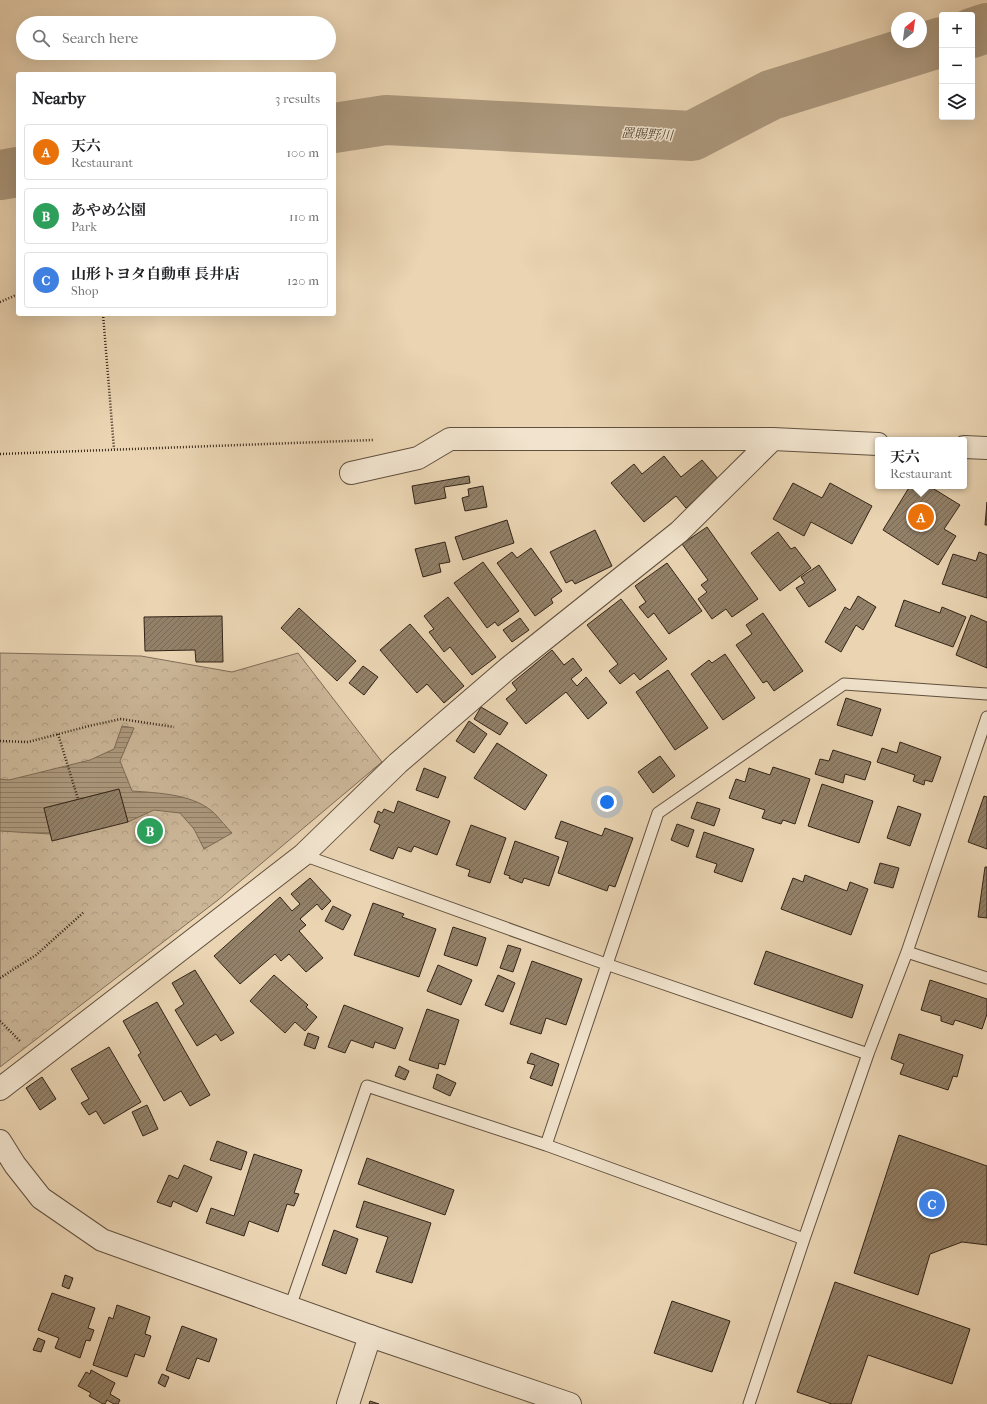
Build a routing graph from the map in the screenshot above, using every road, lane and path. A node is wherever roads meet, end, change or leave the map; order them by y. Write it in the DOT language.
graph roads {
  1 [pos="16,296"];
  2 [pos="0,302"];
  3 [pos="103,316"];
  4 [pos="773,439"];
  5 [pos="381,440"];
  6 [pos="875,444"];
  7 [pos="967,448"];
  8 [pos="987,448"];
  9 [pos="114,449"];
  10 [pos="0,454"];
  11 [pos="352,473"];
  12 [pos="987,694"];
  13 [pos="987,717"];
  14 [pos="174,727"];
  15 [pos="58,734"];
  16 [pos="0,741"];
  17 [pos="78,799"];
  18 [pos="302,855"];
  19 [pos="84,912"];
  20 [pos="907,952"];
  21 [pos="606,964"];
  22 [pos="0,978"];
  23 [pos="987,978"];
  24 [pos="868,1054"];
  25 [pos="0,1089"];
  26 [pos="0,1141"];
  27 [pos="546,1146"];
  28 [pos="804,1239"];
  29 [pos="290,1307"];
  30 [pos="370,1336"];
  31 [pos="348,1404"];
  32 [pos="570,1404"];
  33 [pos="749,1404"];
  1 -- 2 [label="path"];
  3 -- 9 [label="path"];
  4 -- 6 [label="street"];
  4 -- 11 [label="street"];
  4 -- 18 [label="street"];
  5 -- 9 [label="path"];
  7 -- 8 [label="street"];
  9 -- 10 [label="path"];
  12 -- 21 [label="lane"];
  13 -- 20 [label="lane"];
  14 -- 15 [label="path"];
  15 -- 16 [label="path"];
  15 -- 17 [label="path"];
  18 -- 21 [label="lane"];
  18 -- 25 [label="street"];
  19 -- 22 [label="path"];
  20 -- 23 [label="lane"];
  20 -- 24 [label="lane"];
  21 -- 24 [label="lane"];
  21 -- 27 [label="lane"];
  24 -- 28 [label="lane"];
  26 -- 29 [label="street"];
  27 -- 28 [label="lane"];
  27 -- 29 [label="lane"];
  28 -- 33 [label="lane"];
  29 -- 30 [label="street"];
  30 -- 31 [label="street"];
  30 -- 32 [label="street"];
}
